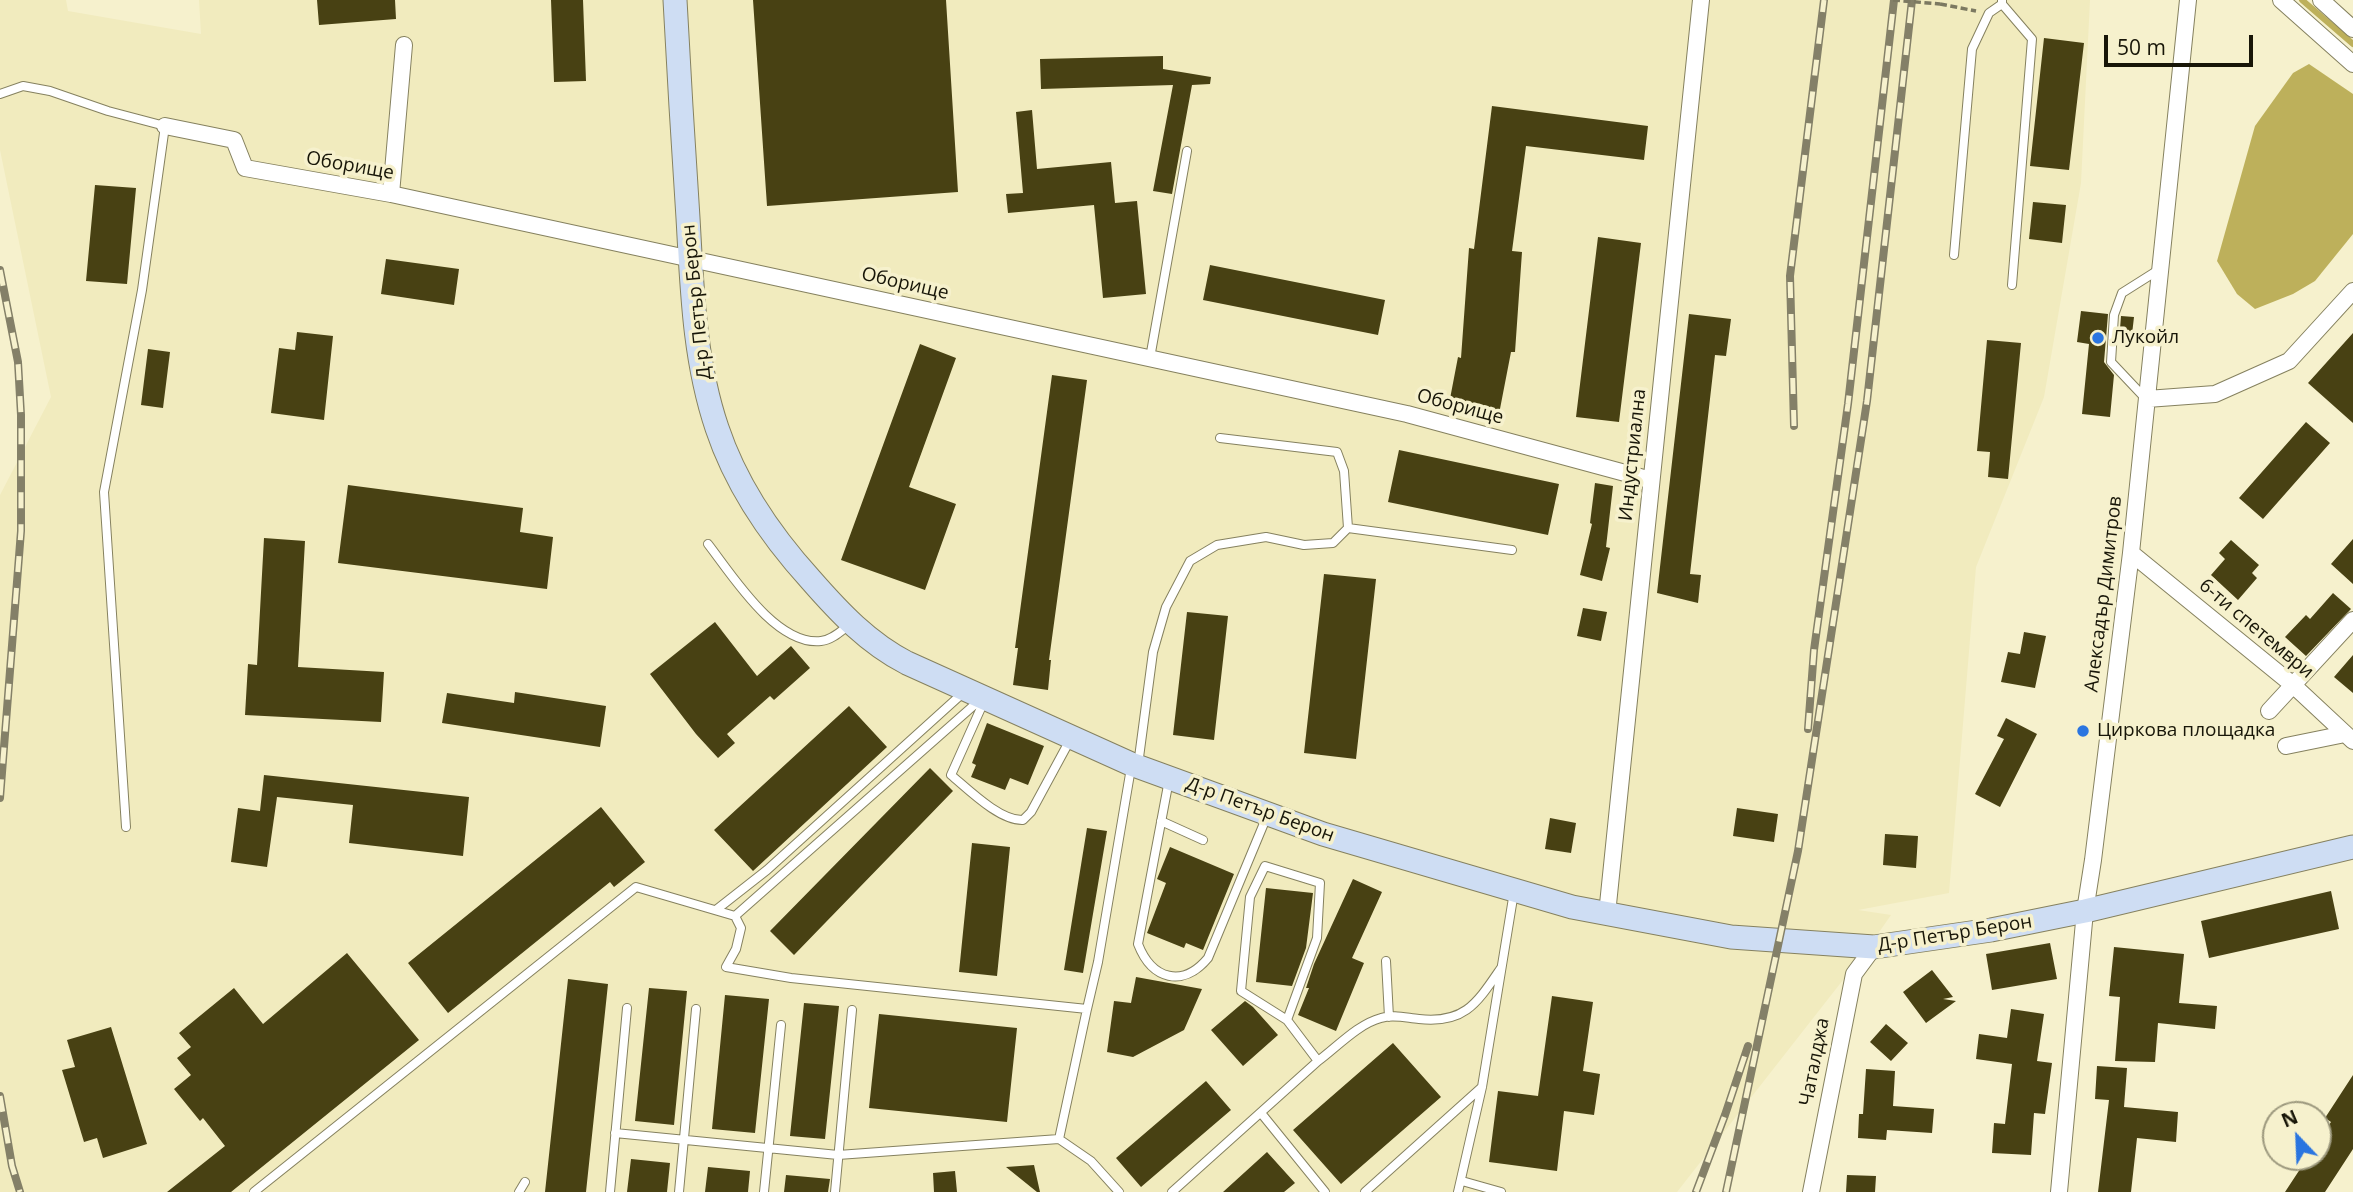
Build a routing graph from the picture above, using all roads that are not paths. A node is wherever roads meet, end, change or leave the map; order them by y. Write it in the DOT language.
graph roads {
  1 [pos="675,0"];
  2 [pos="1701,0"];
  3 [pos="2188,0"];
  4 [pos="2281,0"];
  5 [pos="2321,0"];
  6 [pos="2002,2"];
  7 [pos="2353,29"];
  8 [pos="404,45"];
  9 [pos="2353,64"];
  10 [pos="0,94"];
  11 [pos="164,126"];
  12 [pos="1187,151"];
  13 [pos="391,194"];
  14 [pos="1954,255"];
  15 [pos="690,258"];
  16 [pos="2160,269"];
  17 [pos="2012,285"];
  18 [pos="2353,291"];
  19 [pos="1149,360"];
  20 [pos="2147,399"];
  21 [pos="1220,438"];
  22 [pos="1651,480"];
  23 [pos="1348,528"];
  24 [pos="708,544"];
  25 [pos="1511,550"];
  26 [pos="2131,553"];
  27 [pos="2353,620"];
  28 [pos="851,623"];
  29 [pos="2293,685"];
  30 [pos="978,695"];
  31 [pos="2269,711"];
  32 [pos="1072,737"];
  33 [pos="2349,737"];
  34 [pos="2286,746"];
  35 [pos="1135,765"];
  36 [pos="1169,778"];
  37 [pos="1268,814"];
  38 [pos="1161,821"];
  39 [pos="126,827"];
  40 [pos="1203,840"];
  41 [pos="2353,847"];
  42 [pos="1515,890"];
  43 [pos="716,910"];
  44 [pos="2085,911"];
  45 [pos="1607,914"];
  46 [pos="735,916"];
  47 [pos="1874,947"];
  48 [pos="1386,961"];
  49 [pos="1502,966"];
  50 [pos="627,1008"];
  51 [pos="696,1009"];
  52 [pos="1087,1009"];
  53 [pos="852,1010"];
  54 [pos="1389,1017"];
  55 [pos="1287,1020"];
  56 [pos="781,1025"];
  57 [pos="1318,1061"];
  58 [pos="1482,1087"];
  59 [pos="1261,1113"];
  60 [pos="615,1133"];
  61 [pos="1059,1139"];
  62 [pos="684,1140"];
  63 [pos="768,1148"];
  64 [pos="838,1155"];
  65 [pos="1462,1181"];
  66 [pos="525,1182"];
  67 [pos="254,1192"];
  68 [pos="519,1192"];
  69 [pos="610,1192"];
  70 [pos="679,1192"];
  71 [pos="764,1192"];
  72 [pos="835,1192"];
  73 [pos="1119,1192"];
  74 [pos="1172,1192"];
  75 [pos="1325,1192"];
  76 [pos="1364,1192"];
  77 [pos="1458,1192"];
  78 [pos="1502,1192"];
  79 [pos="1811,1192"];
  80 [pos="2059,1192"];
  1 -- 15 [label="street, Д-р Петър Берон"];
  2 -- 22 [label="street, Индустриална"];
  3 -- 16 [label="street, Алексадър Димитров"];
  4 -- 9 [label="street"];
  5 -- 7 [label="street"];
  6 -- 14 [label="lane"];
  6 -- 17 [label="lane"];
  8 -- 13 [label="street"];
  10 -- 11 [label="lane"];
  11 -- 13 [label="street, Оборище"];
  11 -- 39 [label="lane"];
  12 -- 19 [label="lane"];
  13 -- 15 [label="street, Оборище"];
  15 -- 19 [label="street, Оборище"];
  15 -- 28 [label="street, Д-р Петър Берон"];
  16 -- 20 [label="street, Алексадър Димитров"];
  16 -- 20 [label="lane"];
  18 -- 20 [label="street"];
  19 -- 22 [label="street, Оборище"];
  20 -- 26 [label="street, Алексадър Димитров"];
  21 -- 23 [label="lane"];
  22 -- 45 [label="street, Индустриална"];
  23 -- 25 [label="lane"];
  23 -- 35 [label="lane"];
  24 -- 28 [label="lane"];
  26 -- 29 [label="street, 6-ти спетември"];
  26 -- 44 [label="street, Алексадър Димитров"];
  27 -- 29 [label="street"];
  28 -- 30 [label="street, Д-р Петър Берон"];
  29 -- 31 [label="street"];
  29 -- 33 [label="street, 6-ти спетември"];
  30 -- 32 [label="street, Д-р Петър Берон"];
  30 -- 32 [label="lane"];
  30 -- 43 [label="lane"];
  30 -- 46 [label="lane"];
  32 -- 35 [label="street, Д-р Петър Берон"];
  33 -- 34 [label="street"];
  35 -- 36 [label="street, Д-р Петър Берон"];
  35 -- 52 [label="lane"];
  36 -- 37 [label="street, Д-р Петър Берон"];
  36 -- 38 [label="lane"];
  37 -- 38 [label="lane"];
  37 -- 42 [label="street, Д-р Петър Берон"];
  38 -- 40 [label="lane"];
  41 -- 44 [label="street, Д-р Петър Берон"];
  42 -- 45 [label="street, Д-р Петър Берон"];
  42 -- 49 [label="lane"];
  43 -- 46 [label="lane"];
  43 -- 67 [label="lane"];
  44 -- 47 [label="street, Д-р Петър Берон"];
  44 -- 80 [label="street, Алексадър Димитров"];
  45 -- 47 [label="street, Д-р Петър Берон"];
  46 -- 52 [label="lane"];
  47 -- 79 [label="street, Чаталджа"];
  48 -- 54 [label="lane"];
  49 -- 54 [label="lane"];
  49 -- 58 [label="lane"];
  50 -- 60 [label="lane"];
  51 -- 62 [label="lane"];
  52 -- 61 [label="lane"];
  53 -- 64 [label="lane"];
  54 -- 57 [label="lane"];
  55 -- 55 [label="lane"];
  55 -- 57 [label="lane"];
  56 -- 63 [label="lane"];
  57 -- 59 [label="lane"];
  58 -- 65 [label="lane"];
  58 -- 76 [label="lane"];
  59 -- 74 [label="lane"];
  59 -- 75 [label="lane"];
  60 -- 62 [label="lane"];
  60 -- 69 [label="lane"];
  61 -- 64 [label="lane"];
  61 -- 73 [label="lane"];
  62 -- 63 [label="lane"];
  62 -- 70 [label="lane"];
  63 -- 64 [label="lane"];
  63 -- 71 [label="lane"];
  64 -- 72 [label="lane"];
  65 -- 77 [label="lane"];
  65 -- 78 [label="lane"];
  66 -- 68 [label="lane"];
}
